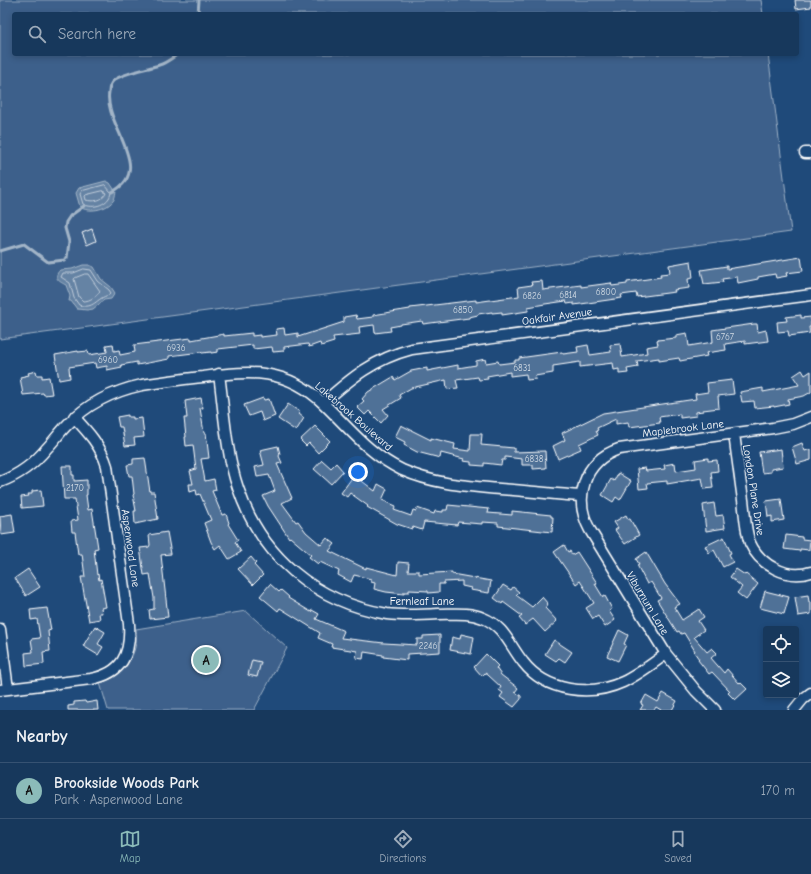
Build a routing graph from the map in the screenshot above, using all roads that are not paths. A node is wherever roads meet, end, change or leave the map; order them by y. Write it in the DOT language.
graph roads {
  1 [pos="811,295"];
  2 [pos="219,374"];
  3 [pos="323,403"];
  4 [pos="74,417"];
  5 [pos="811,417"];
  6 [pos="734,434"];
  7 [pos="0,482"];
  8 [pos="582,496"];
  9 [pos="811,572"];
  10 [pos="0,628"];
  11 [pos="666,654"];
  12 [pos="4,690"];
  13 [pos="811,693"];
  14 [pos="715,710"];
  15 [pos="794,710"];
  1 -- 3 [label="street, Oakfair Avenue"];
  2 -- 3 [label="street, Lakebrook Boulevard"];
  2 -- 4 [label="street, Lakebrook Boulevard"];
  2 -- 11 [label="street, Fernleaf Lane"];
  3 -- 8 [label="street, Lakebrook Boulevard"];
  4 -- 7 [label="street, Lakebrook Boulevard"];
  4 -- 12 [label="street, Aspenwood Lane"];
  5 -- 6 [label="street, Maplebrook Lane"];
  6 -- 8 [label="street, Maplebrook Lane"];
  6 -- 9 [label="street, London Plane Drive"];
  8 -- 11 [label="street, Viburnum Lane"];
  10 -- 12 [label="street"];
  11 -- 14 [label="street, Viburnum Lane"];
  13 -- 15 [label="street"];
}
